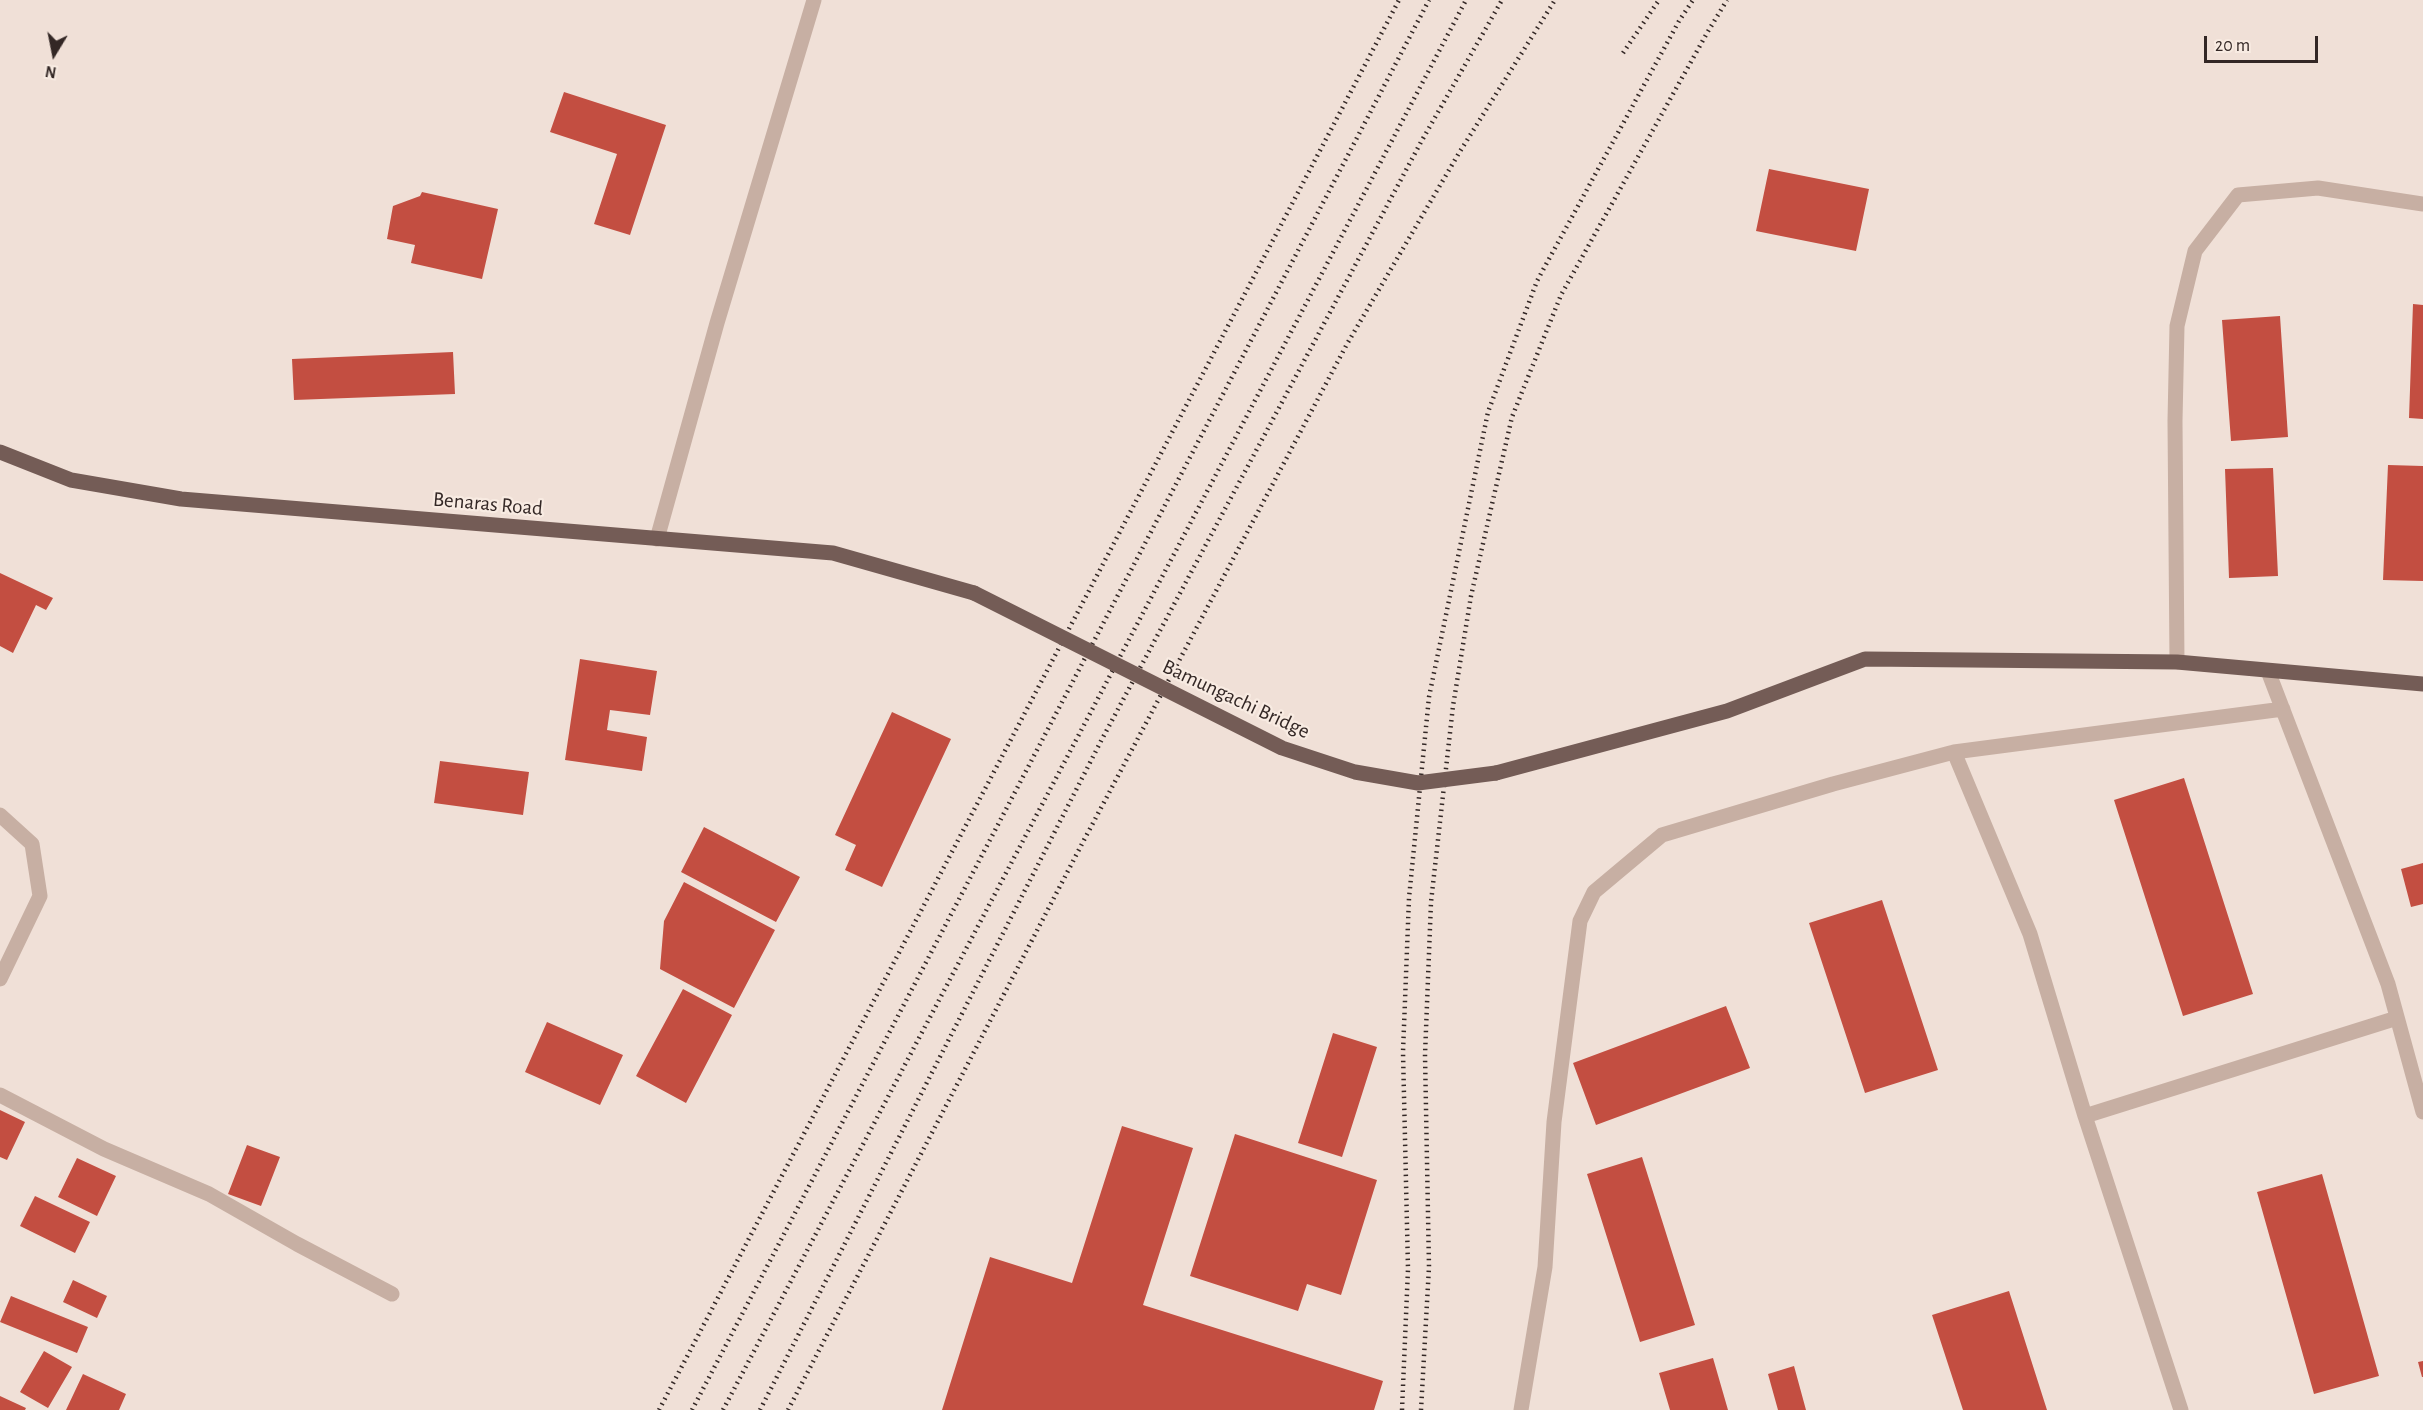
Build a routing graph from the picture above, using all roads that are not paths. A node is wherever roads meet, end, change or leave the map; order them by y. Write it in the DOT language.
graph roads {
  1 [pos="814,0"];
  2 [pos="2423,204"];
  3 [pos="0,452"];
  4 [pos="657,538"];
  5 [pos="974,593"];
  6 [pos="2177,662"];
  7 [pos="2268,671"];
  8 [pos="2423,684"];
  9 [pos="2283,709"];
  10 [pos="1954,752"];
  11 [pos="0,815"];
  12 [pos="0,979"];
  13 [pos="2397,1018"];
  14 [pos="0,1095"];
  15 [pos="2423,1112"];
  16 [pos="2085,1116"];
  17 [pos="392,1294"];
  18 [pos="1521,1410"];
  19 [pos="2181,1410"];
  1 -- 4 [label="street"];
  2 -- 6 [label="street"];
  3 -- 4 [label="main road, Benaras Road"];
  4 -- 5 [label="main road, Benaras Road"];
  5 -- 6 [label="main road, Bamungachi Bridge, bridge"];
  6 -- 7 [label="main road, Bamungachi Bridge"];
  7 -- 8 [label="main road, Bamungachi Bridge"];
  7 -- 9 [label="street"];
  9 -- 10 [label="street"];
  9 -- 13 [label="street"];
  10 -- 16 [label="street"];
  10 -- 18 [label="street"];
  11 -- 12 [label="street"];
  13 -- 15 [label="street"];
  13 -- 16 [label="street"];
  14 -- 17 [label="street"];
  16 -- 19 [label="street"];
}
